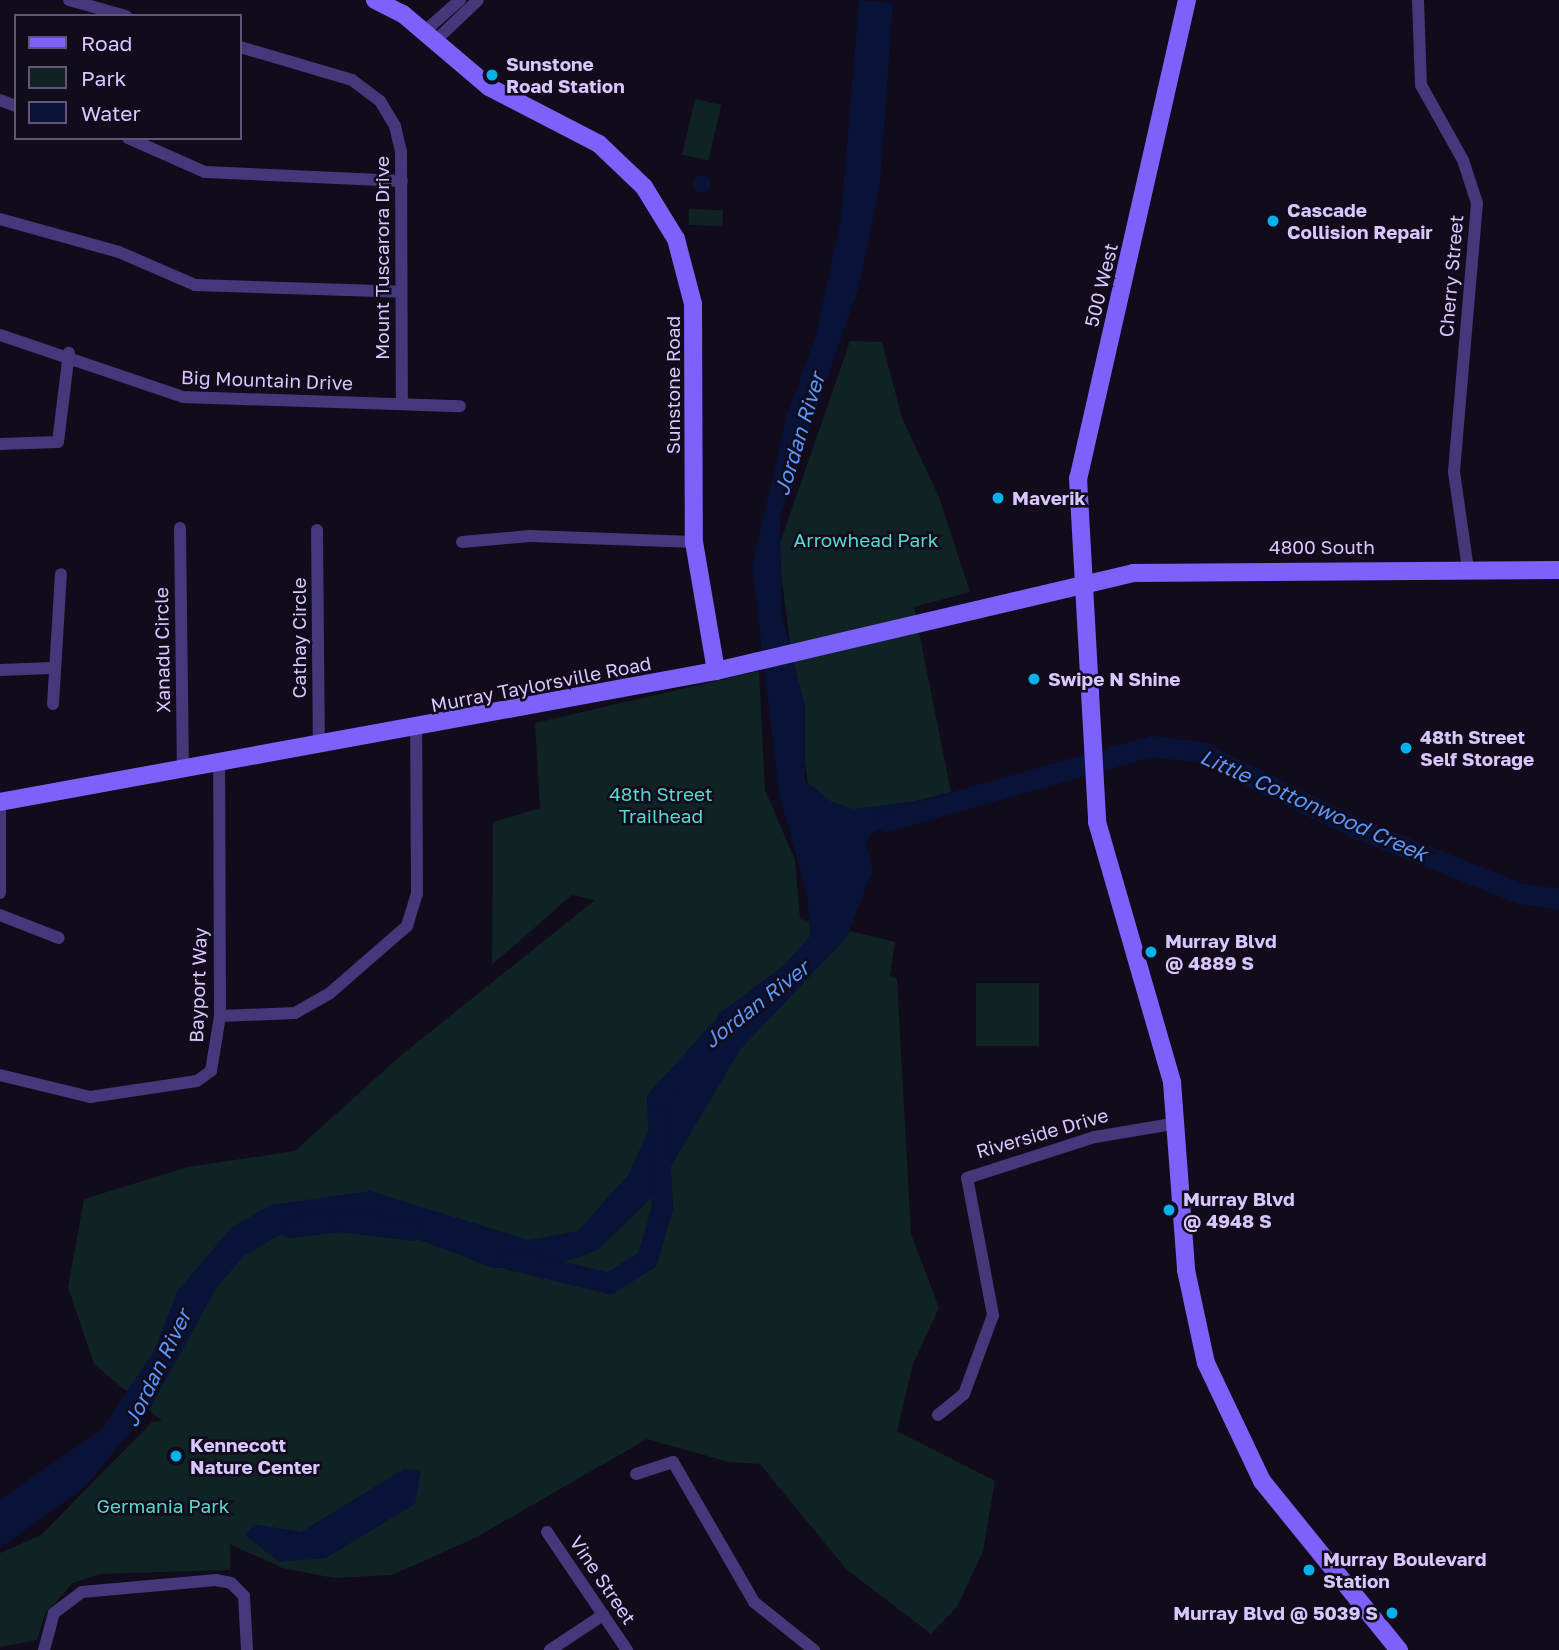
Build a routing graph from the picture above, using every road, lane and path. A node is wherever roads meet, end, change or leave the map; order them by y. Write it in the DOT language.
graph roads {
  1 [pos="69,0"];
  2 [pos="375,0"];
  3 [pos="460,0"];
  4 [pos="478,0"];
  5 [pos="1187,0"];
  6 [pos="1418,0"];
  7 [pos="119,14"];
  8 [pos="430,36"];
  9 [pos="242,48"];
  10 [pos="132,140"];
  11 [pos="402,180"];
  12 [pos="0,219"];
  13 [pos="401,292"];
  14 [pos="0,335"];
  15 [pos="69,354"];
  16 [pos="402,404"];
  17 [pos="460,406"];
  18 [pos="0,444"];
  19 [pos="180,528"];
  20 [pos="317,530"];
  21 [pos="461,542"];
  22 [pos="694,542"];
  23 [pos="1468,569"];
  24 [pos="1559,570"];
  25 [pos="61,574"];
  26 [pos="1085,582"];
  27 [pos="51,668"];
  28 [pos="0,670"];
  29 [pos="716,671"];
  30 [pos="53,704"];
  31 [pos="416,730"];
  32 [pos="319,746"];
  33 [pos="219,765"];
  34 [pos="183,771"];
  35 [pos="0,804"];
  36 [pos="0,893"];
  37 [pos="0,915"];
  38 [pos="59,938"];
  39 [pos="220,1016"];
  40 [pos="0,1075"];
  41 [pos="1178,1123"];
  42 [pos="938,1415"];
  43 [pos="636,1474"];
  44 [pos="547,1532"];
  45 [pos="603,1615"];
  46 [pos="44,1650"];
  47 [pos="247,1650"];
  48 [pos="550,1650"];
  49 [pos="627,1650"];
  50 [pos="814,1650"];
  51 [pos="1399,1650"];
  1 -- 7 [label="street"];
  2 -- 8 [label="street, Sunstone Road"];
  3 -- 8 [label="street"];
  4 -- 8 [label="street"];
  5 -- 26 [label="street, 500 West"];
  6 -- 23 [label="street, Cherry Street"];
  8 -- 22 [label="street, Sunstone Road"];
  9 -- 11 [label="street, Mount Tuscarora Drive"];
  10 -- 11 [label="street"];
  11 -- 13 [label="street, Mount Tuscarora Drive"];
  12 -- 13 [label="street"];
  13 -- 16 [label="street, Mount Tuscarora Drive"];
  14 -- 15 [label="street, Big Mountain Drive"];
  15 -- 16 [label="street, Big Mountain Drive"];
  15 -- 18 [label="street"];
  16 -- 17 [label="street, Big Mountain Drive"];
  19 -- 34 [label="street, Xanadu Circle"];
  20 -- 32 [label="street, Cathay Circle"];
  21 -- 22 [label="street"];
  22 -- 29 [label="street, Sunstone Road"];
  23 -- 24 [label="street, 4800 South"];
  23 -- 26 [label="street, 4800 South"];
  25 -- 27 [label="street"];
  26 -- 29 [label="street, Murray Taylorsville Road"];
  26 -- 41 [label="street, 500 West"];
  27 -- 28 [label="street"];
  27 -- 30 [label="street"];
  29 -- 31 [label="street, Murray Taylorsville Road"];
  31 -- 32 [label="street, Murray Taylorsville Road"];
  31 -- 39 [label="street"];
  32 -- 33 [label="street, Murray Taylorsville Road"];
  33 -- 34 [label="street, Murray Taylorsville Road"];
  33 -- 39 [label="street, Bayport Way"];
  34 -- 35 [label="street, Murray Taylorsville Road"];
  35 -- 36 [label="street"];
  37 -- 38 [label="street"];
  39 -- 40 [label="street, Bayport Way"];
  41 -- 42 [label="street, Riverside Drive"];
  41 -- 51 [label="street, 500 West"];
  43 -- 50 [label="street"];
  44 -- 45 [label="street, Vine Street"];
  45 -- 48 [label="street"];
  45 -- 49 [label="street, Vine Street"];
  46 -- 47 [label="street"];
}
